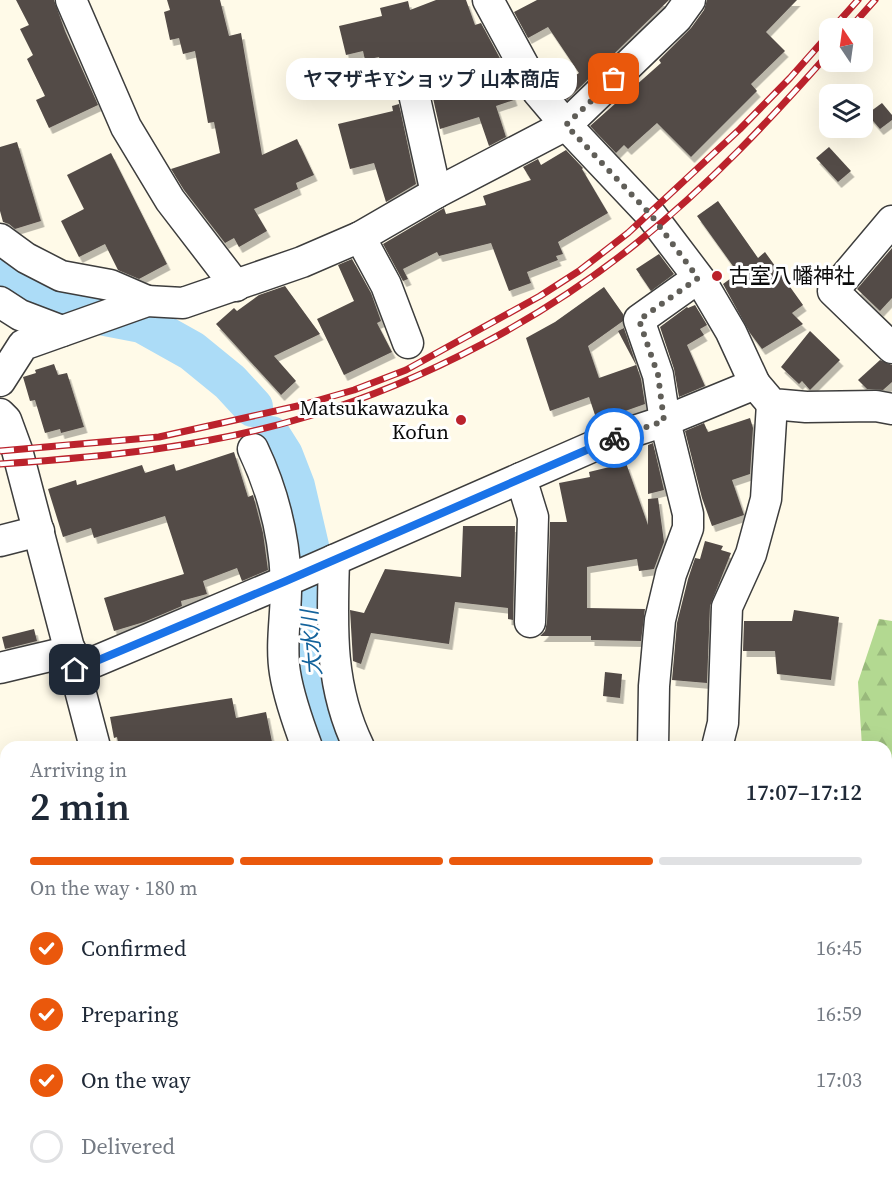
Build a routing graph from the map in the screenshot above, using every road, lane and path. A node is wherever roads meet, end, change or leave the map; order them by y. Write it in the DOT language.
graph roads {
  1 [pos="71,0"];
  2 [pos="488,0"];
  3 [pos="690,0"];
  4 [pos="410,76"];
  5 [pos="566,125"];
  6 [pos="436,193"];
  7 [pos="892,221"];
  8 [pos="360,237"];
  9 [pos="0,239"];
  10 [pos="698,278"];
  11 [pos="236,286"];
  12 [pos="0,302"];
  13 [pos="140,303"];
  14 [pos="67,329"];
  15 [pos="408,343"];
  16 [pos="892,348"];
  17 [pos="0,381"];
  18 [pos="763,394"];
  19 [pos="892,408"];
  20 [pos="0,414"];
  21 [pos="664,421"];
  22 [pos="253,449"];
  23 [pos="521,478"];
  24 [pos="39,531"];
  25 [pos="0,542"];
  26 [pos="330,561"];
  27 [pos="289,580"];
  28 [pos="530,622"];
  29 [pos="73,660"];
  30 [pos="0,668"];
  31 [pos="93,741"];
  32 [pos="305,741"];
  33 [pos="356,741"];
  34 [pos="653,741"];
  35 [pos="718,741"];
  1 -- 11 [label="street"];
  2 -- 5 [label="street"];
  3 -- 5 [label="street"];
  4 -- 6 [label="street"];
  5 -- 6 [label="street"];
  5 -- 10 [label="street"];
  6 -- 8 [label="street"];
  7 -- 16 [label="street"];
  8 -- 11 [label="street"];
  8 -- 15 [label="street"];
  9 -- 13 [label="street"];
  10 -- 18 [label="street"];
  10 -- 21 [label="street"];
  11 -- 13 [label="street"];
  12 -- 14 [label="street"];
  13 -- 14 [label="street"];
  14 -- 17 [label="street"];
  18 -- 19 [label="street"];
  18 -- 21 [label="street"];
  18 -- 35 [label="street"];
  20 -- 24 [label="street"];
  21 -- 23 [label="street"];
  21 -- 34 [label="street"];
  22 -- 27 [label="street"];
  23 -- 26 [label="street"];
  23 -- 28 [label="street"];
  24 -- 25 [label="street"];
  24 -- 29 [label="street"];
  26 -- 27 [label="street"];
  26 -- 33 [label="street"];
  27 -- 29 [label="street"];
  27 -- 32 [label="street"];
  29 -- 30 [label="street"];
  29 -- 31 [label="street"];
}
